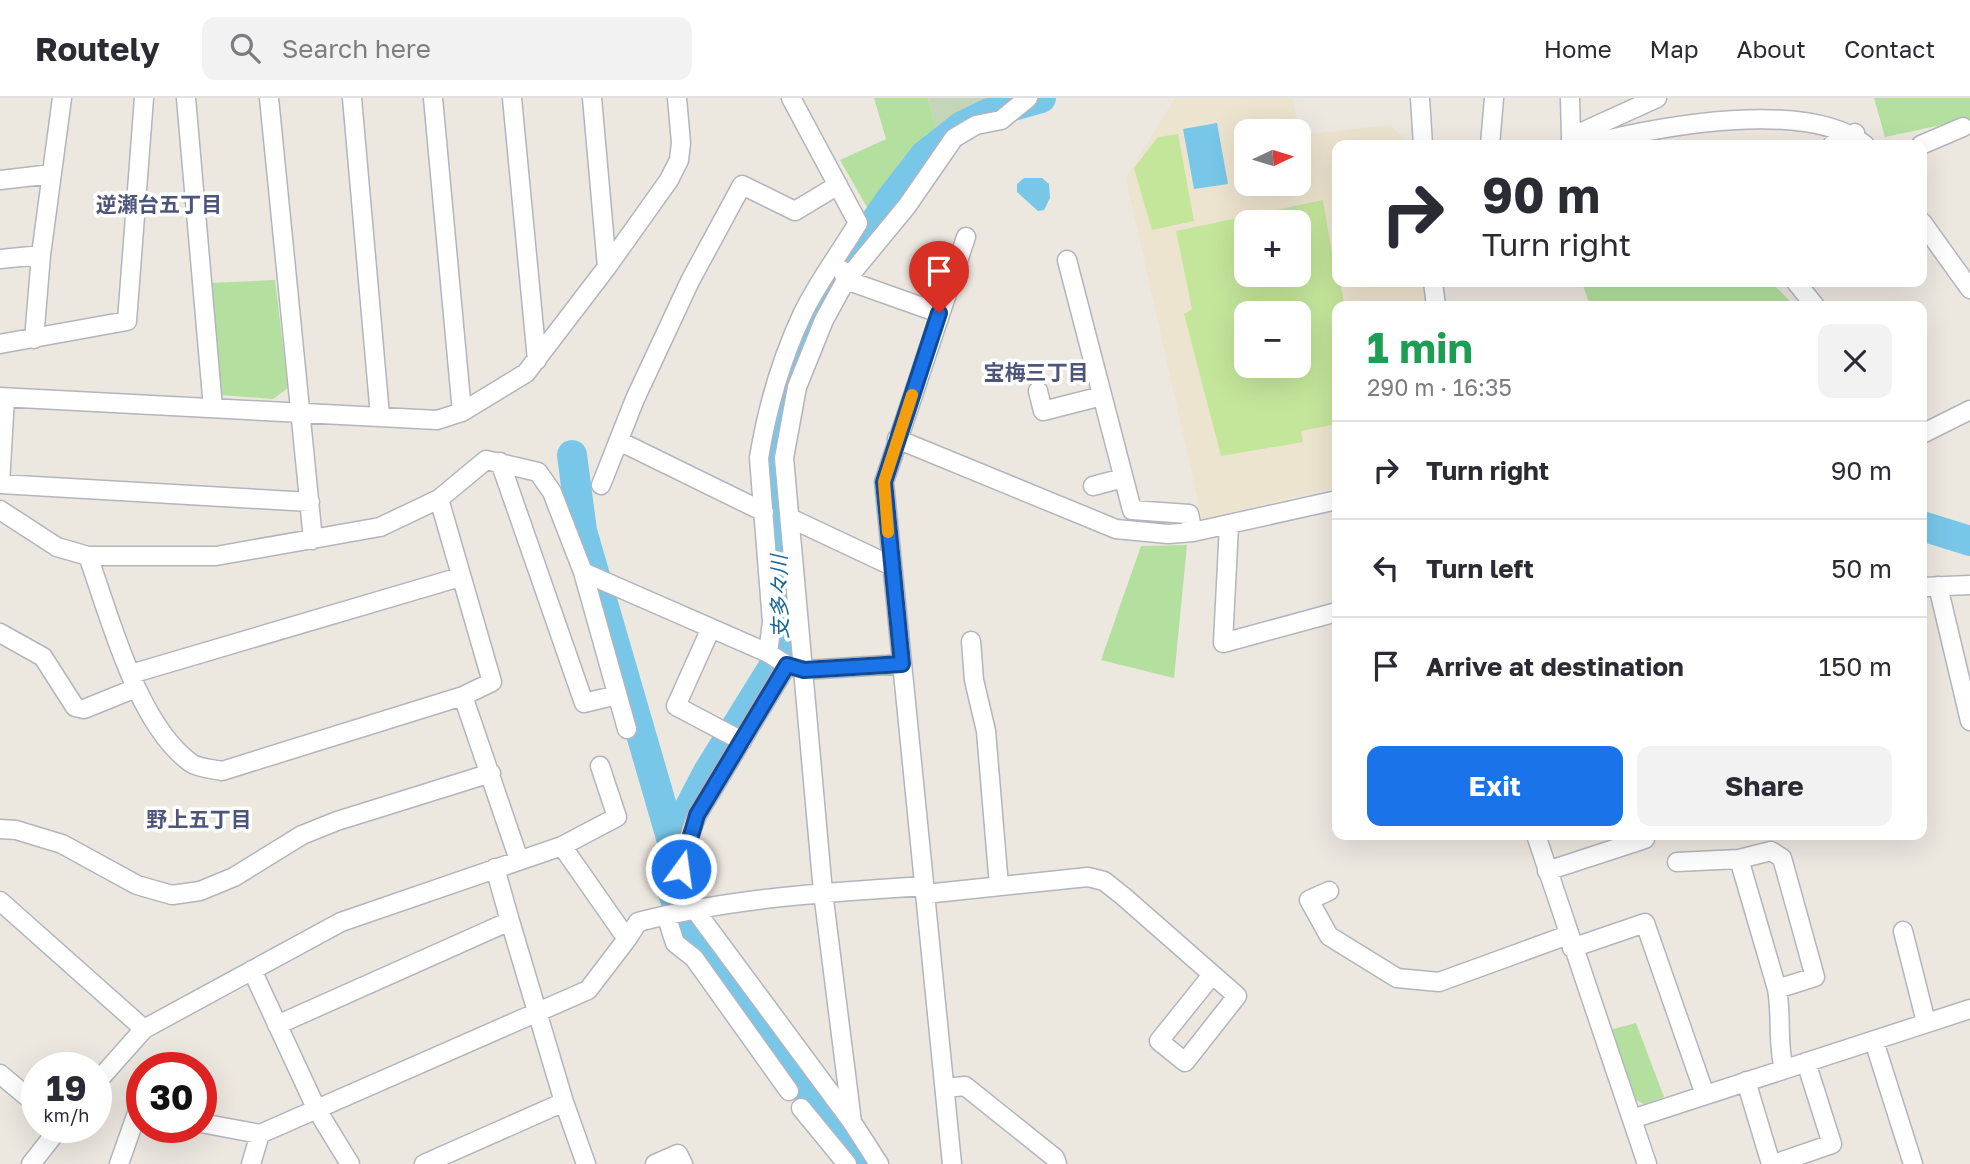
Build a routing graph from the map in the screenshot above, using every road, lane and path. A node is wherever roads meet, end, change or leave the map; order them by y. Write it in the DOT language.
graph roads {
  1 [pos="62,98"];
  2 [pos="144,98"];
  3 [pos="186,98"];
  4 [pos="270,98"];
  5 [pos="352,98"];
  6 [pos="433,98"];
  7 [pos="512,98"];
  8 [pos="592,98"];
  9 [pos="677,98"];
  10 [pos="790,98"];
  11 [pos="1028,98"];
  12 [pos="1420,98"];
  13 [pos="1494,98"];
  14 [pos="1570,98"];
  15 [pos="1652,99"];
  16 [pos="1963,127"];
  17 [pos="1860,139"];
  18 [pos="1423,140"];
  19 [pos="1490,140"];
  20 [pos="1576,140"];
  21 [pos="1580,140"];
  22 [pos="1586,140"];
  23 [pos="1927,142"];
  24 [pos="52,174"];
  25 [pos="0,180"];
  26 [pos="838,185"];
  27 [pos="1927,229"];
  28 [pos="965,237"];
  29 [pos="41,255"];
  30 [pos="837,257"];
  31 [pos="0,259"];
  32 [pos="1067,260"];
  33 [pos="607,267"];
  34 [pos="846,280"];
  35 [pos="1800,287"];
  36 [pos="1970,289"];
  37 [pos="1811,301"];
  38 [pos="939,313"];
  39 [pos="34,339"];
  40 [pos="0,344"];
  41 [pos="537,360"];
  42 [pos="1038,391"];
  43 [pos="1102,396"];
  44 [pos="2,397"];
  45 [pos="213,408"];
  46 [pos="1970,410"];
  47 [pos="462,412"];
  48 [pos="302,414"];
  49 [pos="380,416"];
  50 [pos="1927,431"];
  51 [pos="897,439"];
  52 [pos="619,441"];
  53 [pos="500,462"];
  54 [pos="1123,478"];
  55 [pos="0,484"];
  56 [pos="601,485"];
  57 [pos="1093,486"];
  58 [pos="439,499"];
  59 [pos="1332,501"];
  60 [pos="310,502"];
  61 [pos="0,510"];
  62 [pos="764,512"];
  63 [pos="790,518"];
  64 [pos="1230,525"];
  65 [pos="1193,532"];
  66 [pos="313,540"];
  67 [pos="88,556"];
  68 [pos="892,566"];
  69 [pos="583,572"];
  70 [pos="460,577"];
  71 [pos="1970,585"];
  72 [pos="1930,586"];
  73 [pos="1332,613"];
  74 [pos="710,628"];
  75 [pos="0,633"];
  76 [pos="971,641"];
  77 [pos="768,653"];
  78 [pos="902,664"];
  79 [pos="796,668"];
  80 [pos="133,681"];
  81 [pos="617,695"];
  82 [pos="463,696"];
  83 [pos="1970,721"];
  84 [pos="627,729"];
  85 [pos="741,741"];
  86 [pos="600,766"];
  87 [pos="491,773"];
  88 [pos="0,829"];
  89 [pos="1538,840"];
  90 [pos="1642,840"];
  91 [pos="562,846"];
  92 [pos="1738,859"];
  93 [pos="519,860"];
  94 [pos="1677,862"];
  95 [pos="495,868"];
  96 [pos="1547,871"];
  97 [pos="999,886"];
  98 [pos="924,890"];
  99 [pos="1329,891"];
  100 [pos="823,892"];
  101 [pos="0,901"];
  102 [pos="693,910"];
  103 [pos="668,914"];
  104 [pos="510,921"];
  105 [pos="1903,931"];
  106 [pos="627,939"];
  107 [pos="1570,942"];
  108 [pos="252,970"];
  109 [pos="1212,975"];
  110 [pos="1777,989"];
  111 [pos="1970,1009"];
  112 [pos="539,1011"];
  113 [pos="1926,1023"];
  114 [pos="277,1025"];
  115 [pos="144,1029"];
  116 [pos="1874,1041"];
  117 [pos="1806,1062"];
  118 [pos="112,1065"];
  119 [pos="1784,1069"];
  120 [pos="0,1073"];
  121 [pos="1746,1081"];
  122 [pos="946,1088"];
  123 [pos="21,1091"];
  124 [pos="789,1091"];
  125 [pos="1705,1095"];
  126 [pos="564,1102"];
  127 [pos="801,1108"];
  128 [pos="317,1110"];
  129 [pos="1632,1119"];
  130 [pos="852,1122"];
  131 [pos="217,1126"];
  132 [pos="260,1133"];
  133 [pos="47,1143"];
  134 [pos="126,1143"];
  135 [pos="31,1164"];
  136 [pos="119,1164"];
  137 [pos="251,1164"];
  138 [pos="350,1164"];
  139 [pos="424,1164"];
  140 [pos="586,1164"];
  141 [pos="655,1164"];
  142 [pos="683,1164"];
  143 [pos="847,1164"];
  144 [pos="879,1164"];
  145 [pos="952,1164"];
  146 [pos="1057,1164"];
  147 [pos="1647,1164"];
  148 [pos="1773,1164"];
  149 [pos="1913,1164"];
  1 -- 24 [label="street"];
  2 -- 39 [label="street"];
  3 -- 45 [label="street"];
  4 -- 48 [label="street"];
  5 -- 49 [label="street"];
  6 -- 47 [label="street"];
  7 -- 41 [label="street"];
  8 -- 33 [label="street"];
  9 -- 33 [label="street"];
  10 -- 26 [label="street"];
  11 -- 34 [label="street"];
  12 -- 18 [label="street"];
  13 -- 19 [label="street"];
  14 -- 20 [label="street"];
  15 -- 21 [label="street"];
  16 -- 23 [label="street"];
  17 -- 22 [label="street"];
  24 -- 25 [label="street"];
  24 -- 29 [label="street"];
  26 -- 30 [label="street"];
  26 -- 52 [label="street"];
  27 -- 36 [label="street"];
  28 -- 38 [label="street"];
  29 -- 31 [label="street"];
  29 -- 39 [label="street"];
  30 -- 34 [label="street"];
  30 -- 62 [label="street"];
  32 -- 43 [label="street"];
  33 -- 41 [label="street"];
  34 -- 38 [label="street"];
  34 -- 63 [label="street"];
  35 -- 37 [label="street"];
  38 -- 51 [label="street"];
  39 -- 40 [label="street"];
  41 -- 47 [label="street"];
  42 -- 43 [label="street"];
  43 -- 54 [label="street"];
  44 -- 45 [label="street"];
  44 -- 55 [label="street"];
  45 -- 48 [label="street"];
  46 -- 50 [label="street"];
  47 -- 49 [label="street"];
  48 -- 49 [label="street"];
  48 -- 60 [label="street"];
  51 -- 65 [label="street"];
  51 -- 68 [label="street"];
  52 -- 56 [label="street"];
  52 -- 62 [label="street"];
  53 -- 58 [label="street"];
  53 -- 69 [label="street"];
  53 -- 81 [label="street"];
  54 -- 57 [label="street"];
  54 -- 65 [label="street"];
  55 -- 60 [label="street"];
  58 -- 66 [label="street"];
  58 -- 70 [label="street"];
  59 -- 64 [label="street"];
  60 -- 66 [label="street"];
  61 -- 67 [label="street"];
  62 -- 77 [label="street"];
  63 -- 68 [label="street"];
  63 -- 79 [label="street"];
  64 -- 65 [label="street"];
  64 -- 73 [label="street"];
  66 -- 67 [label="street"];
  67 -- 80 [label="street"];
  68 -- 78 [label="street"];
  69 -- 74 [label="street"];
  69 -- 81 [label="street"];
  70 -- 80 [label="street"];
  70 -- 82 [label="street"];
  71 -- 72 [label="street"];
  72 -- 83 [label="street"];
  74 -- 77 [label="street"];
  74 -- 85 [label="street"];
  75 -- 80 [label="street"];
  76 -- 97 [label="street"];
  77 -- 79 [label="street"];
  78 -- 79 [label="street"];
  78 -- 98 [label="street"];
  79 -- 85 [label="street"];
  79 -- 100 [label="street"];
  80 -- 82 [label="street"];
  81 -- 84 [label="street"];
  82 -- 87 [label="street"];
  85 -- 102 [label="street"];
  86 -- 91 [label="street"];
  87 -- 88 [label="street"];
  87 -- 93 [label="street"];
  89 -- 96 [label="street"];
  90 -- 96 [label="street"];
  91 -- 93 [label="street"];
  91 -- 106 [label="street"];
  92 -- 94 [label="street"];
  92 -- 110 [label="street"];
  92 -- 110 [label="street"];
  93 -- 95 [label="street"];
  95 -- 104 [label="street"];
  95 -- 108 [label="street"];
  96 -- 107 [label="street"];
  97 -- 98 [label="street"];
  97 -- 109 [label="street"];
  98 -- 100 [label="street"];
  98 -- 122 [label="street"];
  99 -- 107 [label="street"];
  100 -- 102 [label="street"];
  100 -- 130 [label="street"];
  101 -- 115 [label="street"];
  102 -- 103 [label="street"];
  102 -- 130 [label="street"];
  103 -- 106 [label="street"];
  103 -- 124 [label="street"];
  104 -- 112 [label="street"];
  104 -- 114 [label="street"];
  105 -- 113 [label="street"];
  106 -- 112 [label="street"];
  107 -- 125 [label="street"];
  107 -- 129 [label="street"];
  108 -- 114 [label="street"];
  108 -- 115 [label="street"];
  109 -- 109 [label="street"];
  110 -- 119 [label="street"];
  111 -- 113 [label="street"];
  112 -- 126 [label="street"];
  112 -- 128 [label="street"];
  113 -- 116 [label="street"];
  114 -- 128 [label="street"];
  115 -- 118 [label="street"];
  116 -- 117 [label="street"];
  116 -- 149 [label="street"];
  117 -- 119 [label="street"];
  117 -- 148 [label="street"];
  119 -- 121 [label="street"];
  120 -- 123 [label="street"];
  121 -- 125 [label="street"];
  121 -- 148 [label="street"];
  122 -- 145 [label="street"];
  122 -- 146 [label="street"];
  125 -- 129 [label="street"];
  126 -- 139 [label="street"];
  126 -- 140 [label="street"];
  127 -- 143 [label="street"];
  128 -- 132 [label="street"];
  128 -- 138 [label="street"];
  129 -- 147 [label="street"];
  130 -- 144 [label="street"];
  131 -- 132 [label="street"];
  132 -- 137 [label="street"];
  133 -- 135 [label="street"];
  134 -- 136 [label="street"];
  141 -- 142 [label="street"];
}
